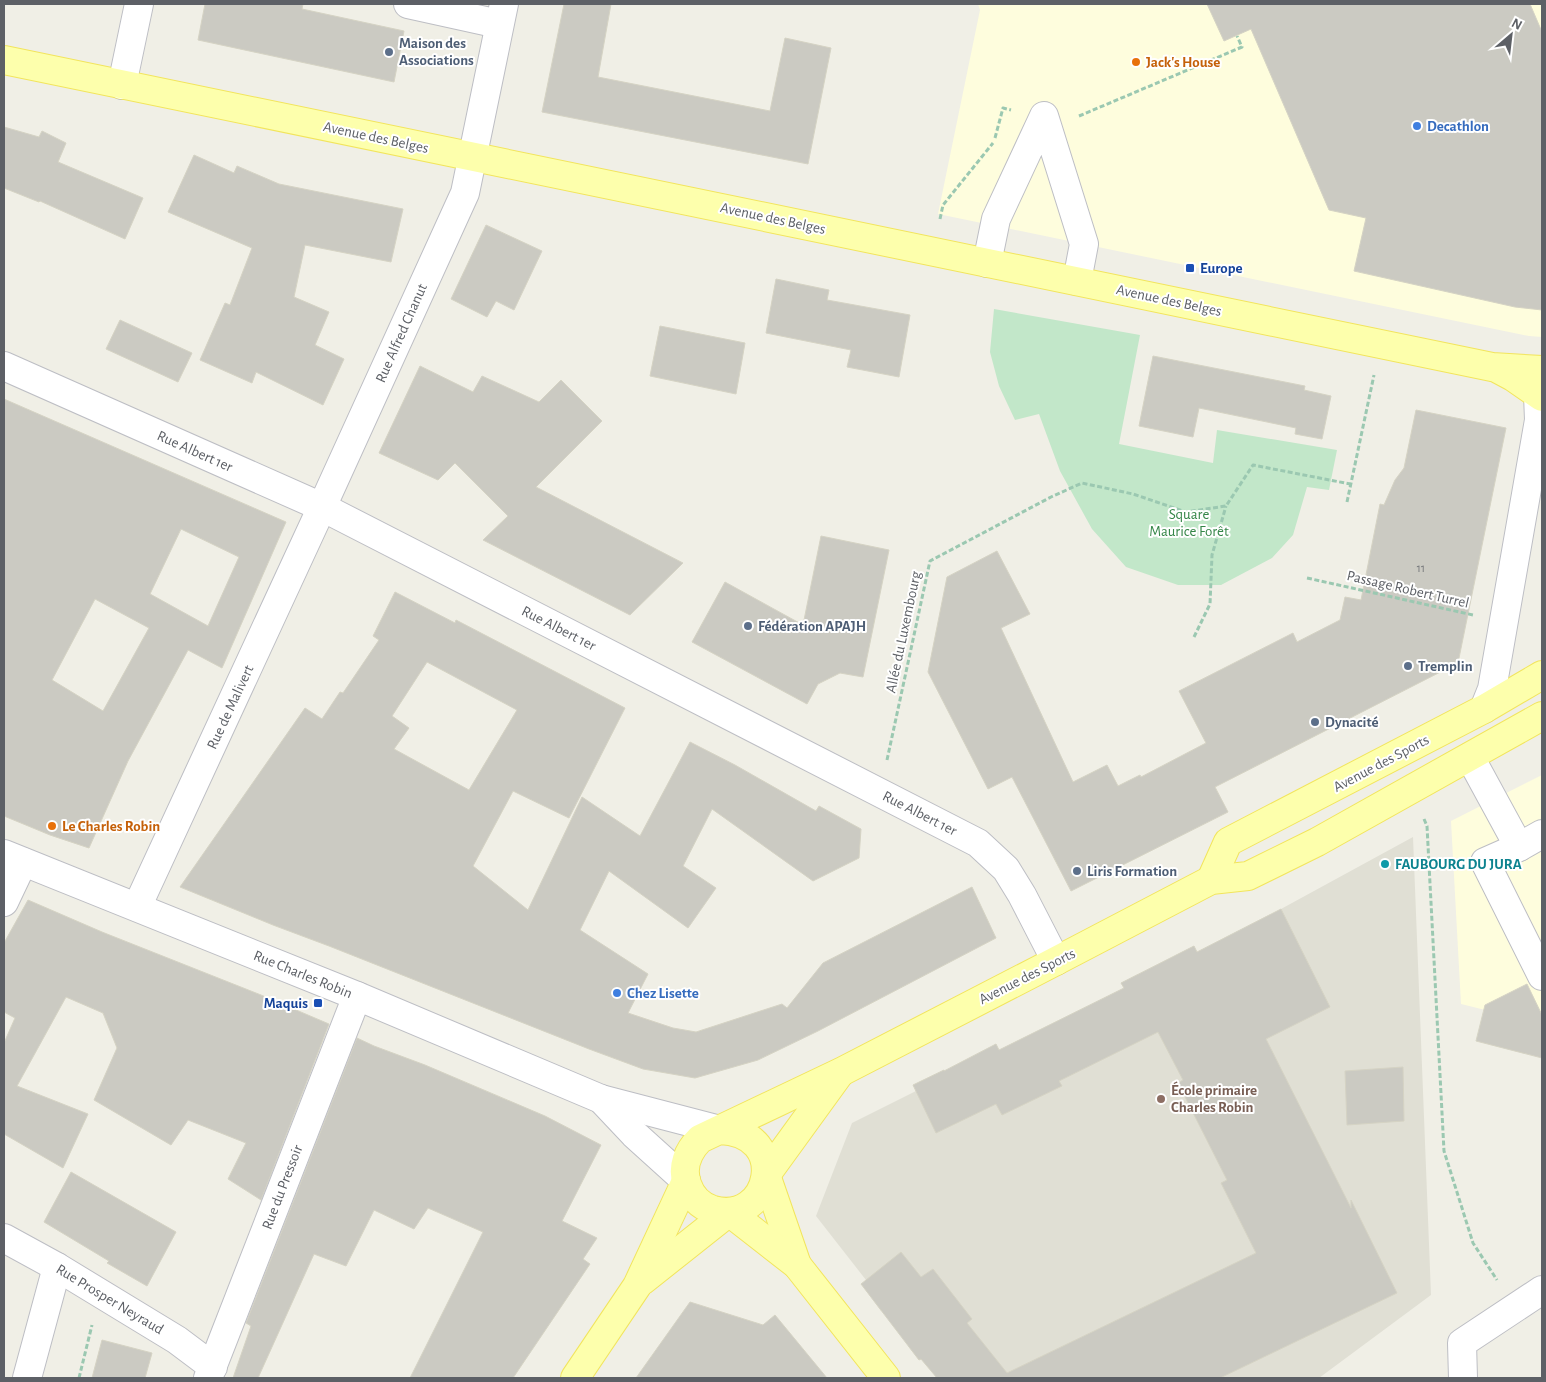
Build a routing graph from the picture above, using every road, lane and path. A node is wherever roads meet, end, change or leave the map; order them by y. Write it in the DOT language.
graph roads {
  1 [pos="139,4"];
  2 [pos="408,4"];
  3 [pos="502,14"];
  4 [pos="1237,36"];
  5 [pos="1217,58"];
  6 [pos="4,60"];
  7 [pos="122,85"];
  8 [pos="472,156"];
  9 [pos="987,263"];
  10 [pos="1077,282"];
  11 [pos="1381,344"];
  12 [pos="4,366"];
  13 [pos="1541,387"];
  14 [pos="1350,484"];
  15 [pos="1347,502"];
  16 [pos="1226,506"];
  17 [pos="322,508"];
  18 [pos="1307,578"];
  19 [pos="1503,627"];
  20 [pos="1194,637"];
  21 [pos="1542,675"];
  22 [pos="1484,709"];
  23 [pos="1542,716"];
  24 [pos="1470,757"];
  25 [pos="880,792"];
  26 [pos="1422,815"];
  27 [pos="1542,834"];
  28 [pos="1519,847"];
  29 [pos="14,858"];
  30 [pos="1211,880"];
  31 [pos="4,902"];
  32 [pos="137,908"];
  33 [pos="1056,961"];
  34 [pos="1542,976"];
  35 [pos="357,996"];
  36 [pos="841,1072"];
  37 [pos="601,1099"];
  38 [pos="720,1130"];
  39 [pos="766,1175"];
  40 [pos="686,1181"];
  41 [pos="729,1212"];
  42 [pos="4,1238"];
  43 [pos="797,1265"];
  44 [pos="57,1266"];
  45 [pos="637,1286"];
  46 [pos="1542,1290"];
  47 [pos="99,1292"];
  48 [pos="1514,1308"];
  49 [pos="211,1373"];
  50 [pos="27,1378"];
  51 [pos="79,1378"];
  52 [pos="575,1378"];
  53 [pos="886,1378"];
  54 [pos="1463,1378"];
  1 -- 7 [label="street"];
  2 -- 3 [label="street"];
  3 -- 8 [label="street, Rue Alfred Chanut"];
  4 -- 5 [label="path"];
  6 -- 7 [label="main road, Avenue des Belges"];
  7 -- 8 [label="main road, Avenue des Belges"];
  8 -- 9 [label="main road, Avenue des Belges"];
  8 -- 17 [label="street, Rue Alfred Chanut"];
  9 -- 10 [label="main road, Avenue des Belges"];
  9 -- 10 [label="street"];
  10 -- 11 [label="main road, Avenue des Belges"];
  11 -- 13 [label="main road, Avenue des Belges"];
  11 -- 14 [label="path"];
  12 -- 17 [label="street, Rue Albert 1er"];
  13 -- 19 [label="street"];
  14 -- 15 [label="path"];
  14 -- 16 [label="path"];
  16 -- 20 [label="path"];
  16 -- 25 [label="path, Allée du Luxembourg"];
  17 -- 25 [label="street, Rue Albert 1er"];
  17 -- 32 [label="street, Rue de Malivert"];
  18 -- 19 [label="path, Passage Robert Turrel"];
  19 -- 22 [label="street"];
  21 -- 22 [label="main road, Avenue des Sports"];
  22 -- 30 [label="main road, Avenue des Sports"];
  23 -- 24 [label="main road, Avenue des Sports"];
  24 -- 28 [label="street"];
  24 -- 30 [label="main road, Avenue des Sports"];
  25 -- 33 [label="street, Rue Albert 1er"];
  26 -- 48 [label="path"];
  27 -- 28 [label="street"];
  28 -- 34 [label="street"];
  29 -- 31 [label="street"];
  29 -- 32 [label="street, Rue Charles Robin"];
  30 -- 33 [label="main road, Avenue des Sports"];
  32 -- 35 [label="street, Rue Charles Robin"];
  33 -- 36 [label="main road, Avenue des Sports"];
  35 -- 37 [label="street, Rue Charles Robin"];
  35 -- 49 [label="street, Rue du Pressoir"];
  36 -- 38 [label="main road, Avenue des Sports"];
  36 -- 39 [label="main road"];
  37 -- 38 [label="street, Rue Charles Robin"];
  37 -- 40 [label="street"];
  38 -- 39 [label="main road"];
  38 -- 40 [label="main road"];
  39 -- 41 [label="main road"];
  39 -- 43 [label="main road"];
  40 -- 41 [label="main road"];
  40 -- 45 [label="main road"];
  41 -- 43 [label="main road"];
  41 -- 45 [label="main road"];
  42 -- 44 [label="street, Rue Prosper Neyraud"];
  43 -- 53 [label="main road"];
  44 -- 47 [label="street, Rue Prosper Neyraud"];
  44 -- 50 [label="street"];
  45 -- 52 [label="main road"];
  46 -- 48 [label="street"];
  47 -- 49 [label="street, Rue Prosper Neyraud"];
  47 -- 51 [label="path"];
  48 -- 54 [label="street"];
}
